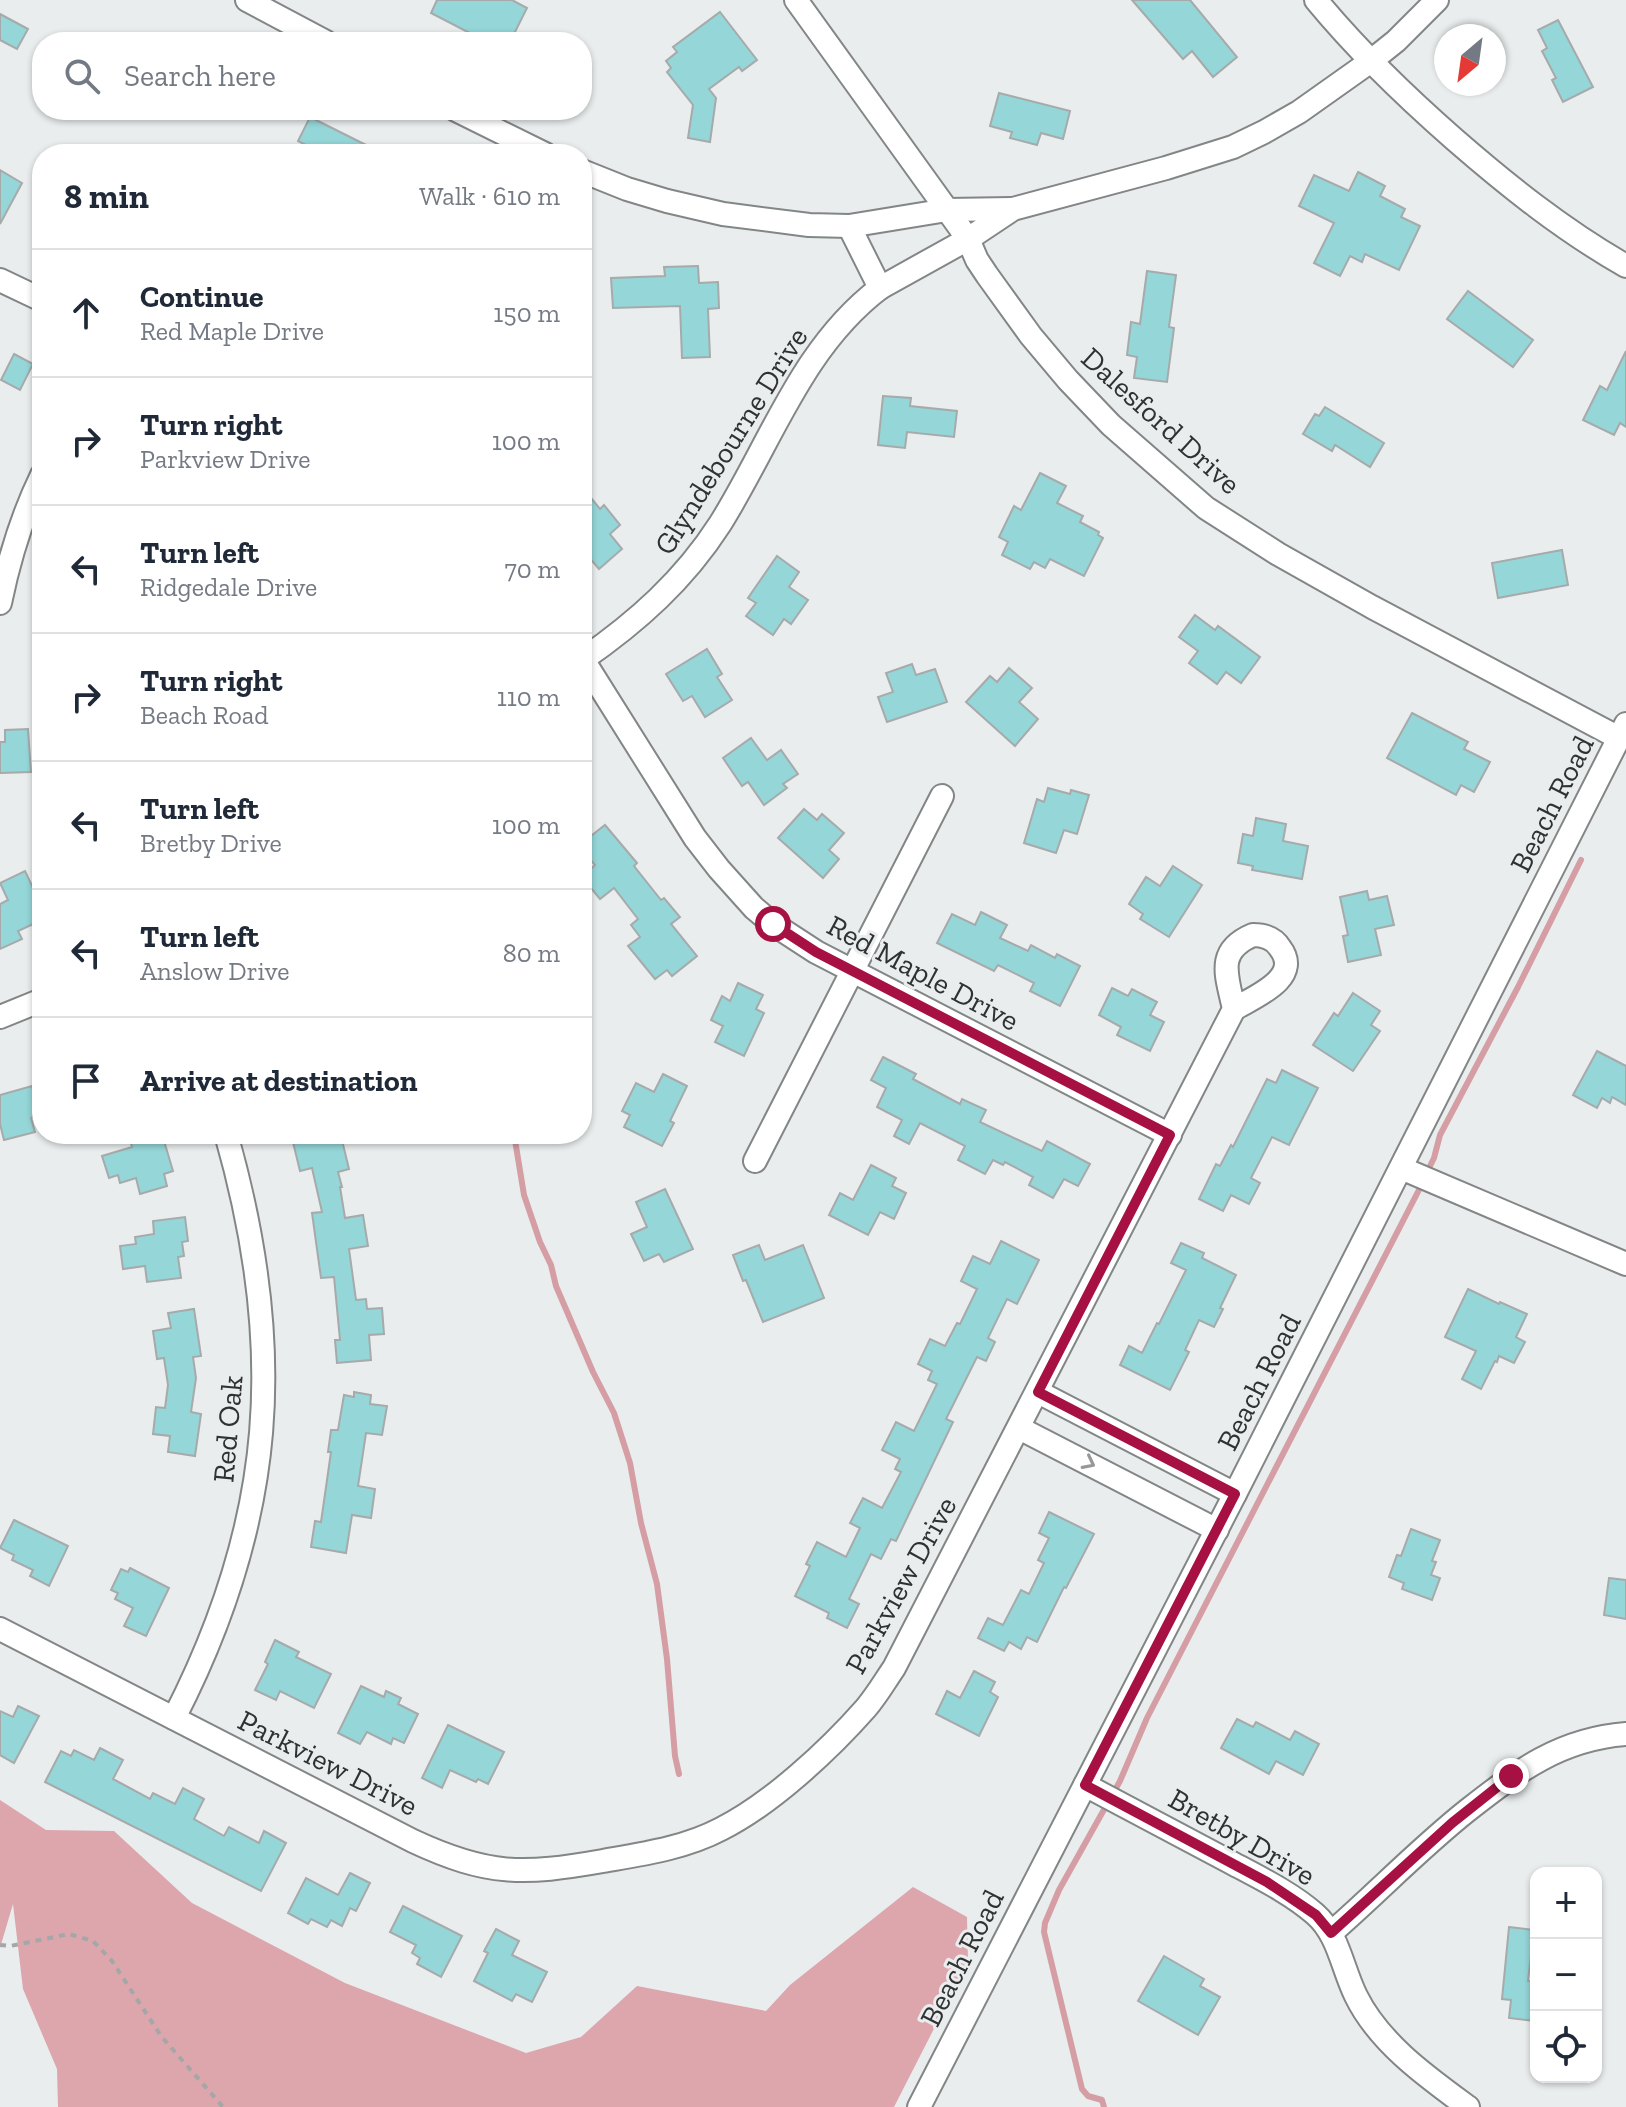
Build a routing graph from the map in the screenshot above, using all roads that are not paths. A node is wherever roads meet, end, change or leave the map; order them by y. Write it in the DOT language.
graph roads {
  1 [pos="247,0"];
  2 [pos="796,0"];
  3 [pos="1316,0"];
  4 [pos="1437,0"];
  5 [pos="307,32"];
  6 [pos="1371,61"];
  7 [pos="476,120"];
  8 [pos="525,144"];
  9 [pos="592,175"];
  10 [pos="1013,209"];
  11 [pos="947,210"];
  12 [pos="849,226"];
  13 [pos="968,239"];
  14 [pos="1626,266"];
  15 [pos="0,280"];
  16 [pos="880,288"];
  17 [pos="32,295"];
  18 [pos="32,500"];
  19 [pos="0,603"];
  20 [pos="592,652"];
  21 [pos="592,675"];
  22 [pos="1622,731"];
  23 [pos="942,796"];
  24 [pos="852,971"];
  25 [pos="32,1004"];
  26 [pos="1234,1009"];
  27 [pos="0,1017"];
  28 [pos="1170,1135"];
  29 [pos="228,1144"];
  30 [pos="755,1161"];
  31 [pos="1401,1168"];
  32 [pos="1626,1264"];
  33 [pos="1038,1392"];
  34 [pos="1019,1428"];
  35 [pos="1235,1494"];
  36 [pos="1217,1530"];
  37 [pos="0,1629"];
  38 [pos="174,1718"];
  39 [pos="1626,1734"];
  40 [pos="1085,1785"];
  41 [pos="1331,1933"];
  42 [pos="919,2107"];
  43 [pos="1468,2107"];
  1 -- 5 [label="street"];
  2 -- 11 [label="street, Dalesford Drive"];
  3 -- 6 [label="street"];
  4 -- 6 [label="street, Glyndebourne Drive"];
  6 -- 10 [label="street, Glyndebourne Drive"];
  6 -- 14 [label="street"];
  7 -- 8 [label="street"];
  9 -- 12 [label="street"];
  10 -- 11 [label="street"];
  10 -- 13 [label="street, Glyndebourne Drive"];
  11 -- 12 [label="street"];
  11 -- 13 [label="street, Dalesford Drive"];
  12 -- 16 [label="street"];
  13 -- 16 [label="street, Glyndebourne Drive"];
  13 -- 22 [label="street, Dalesford Drive"];
  15 -- 17 [label="street"];
  16 -- 20 [label="street, Glyndebourne Drive"];
  18 -- 19 [label="street"];
  21 -- 24 [label="street, Red Maple Drive"];
  22 -- 31 [label="street, Beach Road"];
  23 -- 24 [label="street"];
  24 -- 28 [label="street, Red Maple Drive"];
  24 -- 30 [label="street"];
  25 -- 27 [label="street"];
  26 -- 28 [label="street, Parkview Drive"];
  28 -- 33 [label="street, Parkview Drive"];
  29 -- 38 [label="street, Red Oak"];
  31 -- 32 [label="street"];
  31 -- 35 [label="street, Beach Road"];
  33 -- 34 [label="street, Parkview Drive"];
  33 -- 35 [label="street"];
  34 -- 36 [label="street, one-way"];
  34 -- 38 [label="street, Parkview Drive"];
  35 -- 36 [label="street, Beach Road"];
  36 -- 40 [label="street, Beach Road"];
  37 -- 38 [label="street, Parkview Drive"];
  39 -- 41 [label="street"];
  40 -- 41 [label="street, Bretby Drive"];
  40 -- 42 [label="street, Beach Road"];
  41 -- 43 [label="street, Bretby Drive"];
}
